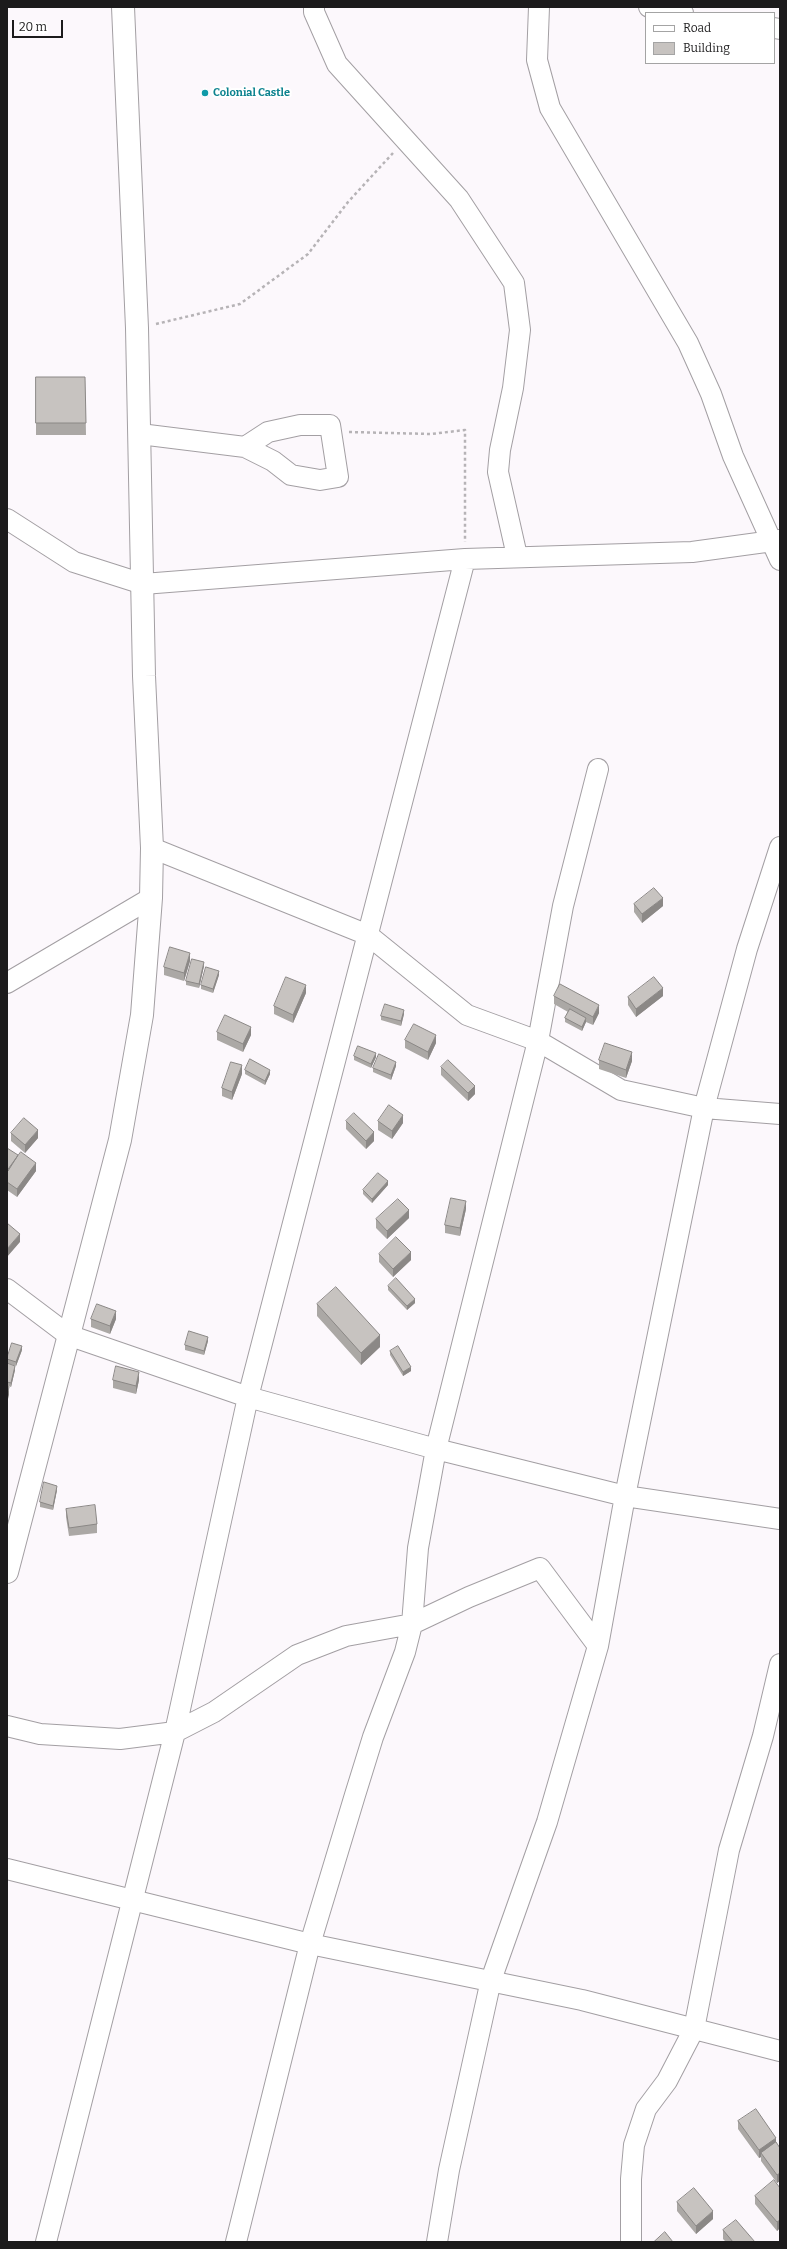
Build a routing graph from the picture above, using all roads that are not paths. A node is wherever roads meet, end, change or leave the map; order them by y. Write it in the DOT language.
graph roads {
  1 [pos="123,7"];
  2 [pos="314,7"];
  3 [pos="539,7"];
  4 [pos="650,7"];
  5 [pos="678,12"];
  6 [pos="140,434"];
  7 [pos="245,447"];
  8 [pos="7,519"];
  9 [pos="776,540"];
  10 [pos="517,556"];
  11 [pos="465,558"];
  12 [pos="780,560"];
  13 [pos="143,584"];
  14 [pos="598,769"];
  15 [pos="780,847"];
  16 [pos="152,848"];
  17 [pos="151,898"];
  18 [pos="368,935"];
  19 [pos="7,983"];
  20 [pos="538,1041"];
  21 [pos="704,1108"];
  22 [pos="780,1114"];
  23 [pos="7,1289"];
  24 [pos="68,1335"];
  25 [pos="248,1397"];
  26 [pos="436,1449"];
  27 [pos="625,1496"];
  28 [pos="780,1518"];
  29 [pos="7,1572"];
  30 [pos="412,1624"];
  31 [pos="598,1646"];
  32 [pos="780,1664"];
  33 [pos="7,1726"];
  34 [pos="175,1732"];
  35 [pos="7,1869"];
  36 [pos="133,1899"];
  37 [pos="310,1944"];
  38 [pos="492,1980"];
  39 [pos="694,2029"];
  40 [pos="780,2051"];
  41 [pos="46,2242"];
  42 [pos="236,2242"];
  43 [pos="437,2242"];
  44 [pos="631,2242"];
  1 -- 6 [label="highway"];
  2 -- 10 [label="street"];
  3 -- 9 [label="street"];
  4 -- 5 [label="street"];
  6 -- 7 [label="street"];
  6 -- 13 [label="highway"];
  7 -- 7 [label="street"];
  8 -- 13 [label="street"];
  9 -- 10 [label="street"];
  9 -- 12 [label="street"];
  10 -- 11 [label="street"];
  11 -- 13 [label="street"];
  11 -- 18 [label="street"];
  13 -- 16 [label="highway"];
  14 -- 20 [label="street"];
  15 -- 21 [label="street"];
  16 -- 17 [label="highway"];
  16 -- 18 [label="street"];
  17 -- 19 [label="street"];
  17 -- 24 [label="highway"];
  18 -- 20 [label="street"];
  18 -- 25 [label="street"];
  20 -- 21 [label="street"];
  20 -- 26 [label="street"];
  21 -- 22 [label="street"];
  21 -- 27 [label="street"];
  23 -- 24 [label="street"];
  24 -- 25 [label="street"];
  24 -- 29 [label="highway"];
  25 -- 26 [label="street"];
  25 -- 34 [label="street"];
  26 -- 27 [label="street"];
  26 -- 30 [label="street"];
  27 -- 28 [label="street"];
  27 -- 31 [label="street"];
  30 -- 31 [label="street"];
  30 -- 34 [label="street"];
  30 -- 37 [label="street"];
  31 -- 38 [label="street"];
  32 -- 39 [label="street"];
  33 -- 34 [label="street"];
  34 -- 36 [label="street"];
  35 -- 36 [label="street"];
  36 -- 37 [label="street"];
  36 -- 41 [label="street"];
  37 -- 38 [label="street"];
  37 -- 42 [label="street"];
  38 -- 39 [label="street"];
  38 -- 43 [label="street"];
  39 -- 40 [label="street"];
  39 -- 44 [label="street"];
}
